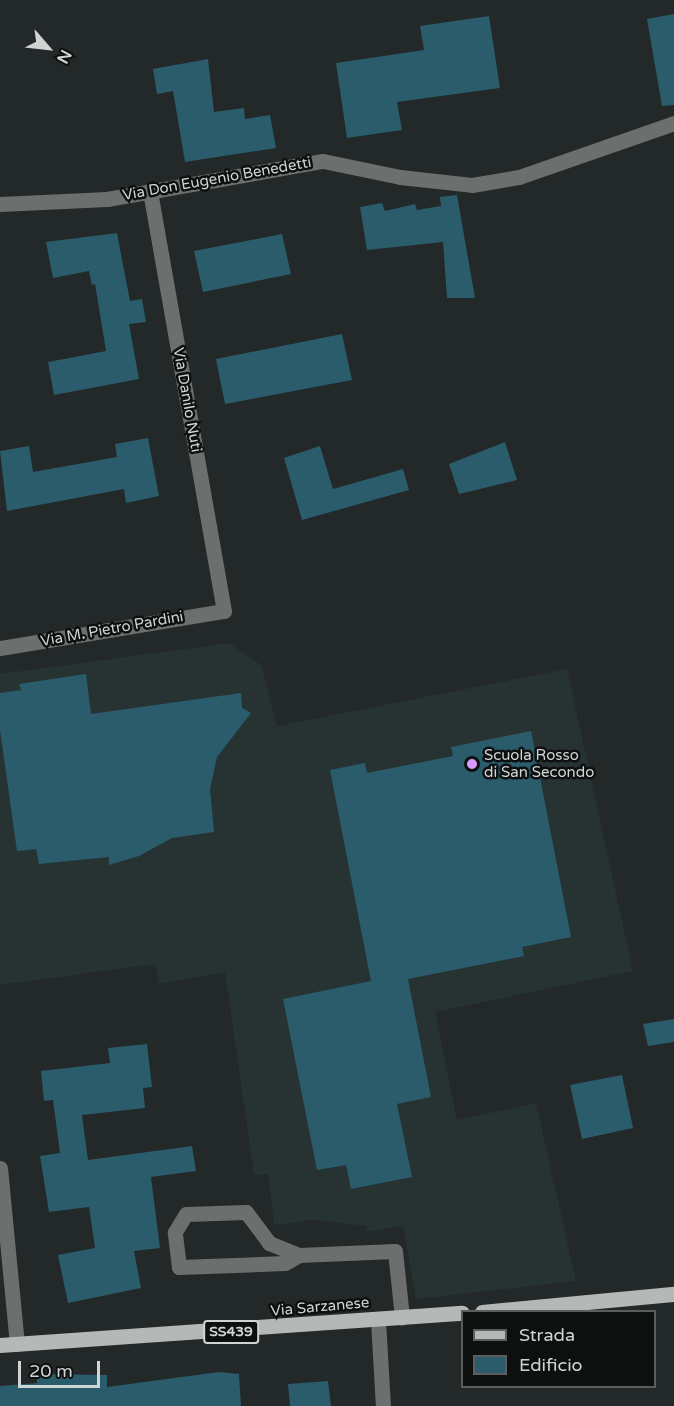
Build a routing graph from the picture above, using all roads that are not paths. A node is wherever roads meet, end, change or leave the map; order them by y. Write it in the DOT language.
graph roads {
  1 [pos="674,123"];
  2 [pos="150,190"];
  3 [pos="0,204"];
  4 [pos="224,611"];
  5 [pos="0,648"];
  6 [pos="0,1168"];
  7 [pos="260,1233"];
  8 [pos="299,1255"];
  9 [pos="249,1262"];
  10 [pos="674,1294"];
  11 [pos="493,1310"];
  12 [pos="461,1313"];
  13 [pos="402,1318"];
  14 [pos="378,1320"];
  15 [pos="17,1344"];
  16 [pos="0,1345"];
  17 [pos="383,1406"];
  1 -- 2 [label="street, Via Don Eugenio Benedetti"];
  2 -- 3 [label="street, Via Don Eugenio Benedetti"];
  2 -- 4 [label="street, Via Danilo Nuti"];
  4 -- 5 [label="street, Via M. Pietro Pardini"];
  6 -- 15 [label="street"];
  7 -- 8 [label="street"];
  7 -- 9 [label="street"];
  7 -- 9 [label="street"];
  8 -- 9 [label="street"];
  8 -- 13 [label="street"];
  10 -- 11 [label="main road"];
  12 -- 13 [label="main road, Via Sarzanese / SS439"];
  13 -- 14 [label="main road, Via Sarzanese / SS439"];
  14 -- 15 [label="main road, Via Sarzanese / SS439"];
  14 -- 17 [label="street"];
  15 -- 16 [label="main road, Via Sarzanese / SS439"];
}
